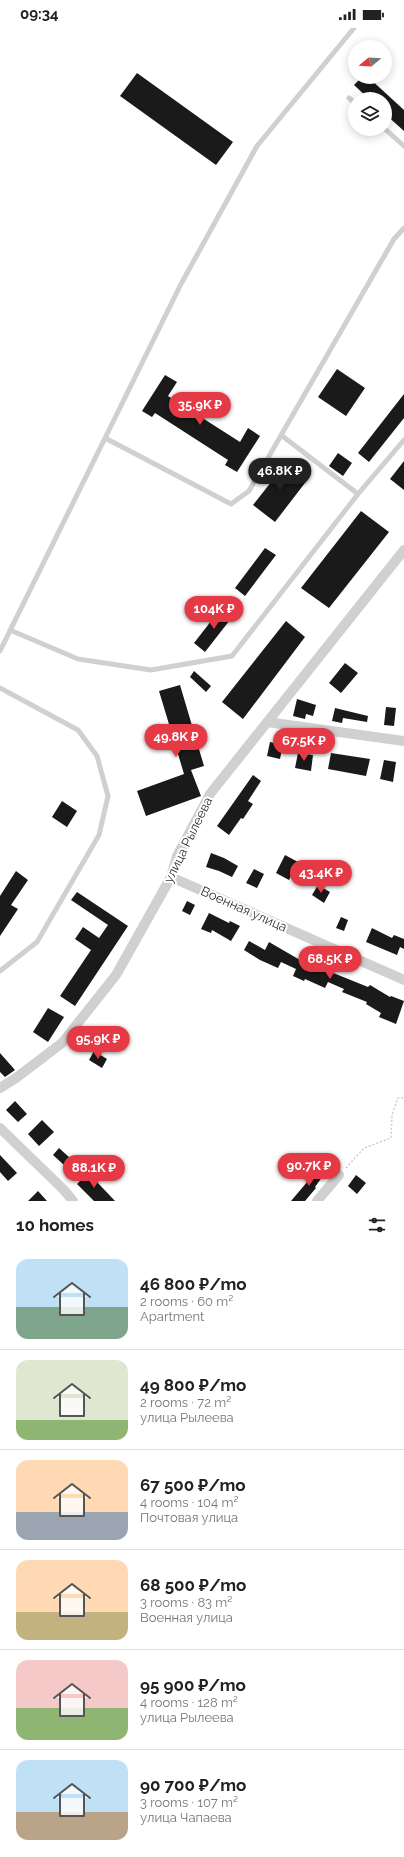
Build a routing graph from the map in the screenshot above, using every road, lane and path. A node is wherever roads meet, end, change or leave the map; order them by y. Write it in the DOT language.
graph roads {
  1 [pos="354,28"];
  2 [pos="392,135"];
  3 [pos="404,146"];
  4 [pos="404,228"];
  5 [pos="281,435"];
  6 [pos="104,438"];
  7 [pos="404,440"];
  8 [pos="358,494"];
  9 [pos="404,550"];
  10 [pos="10,630"];
  11 [pos="0,651"];
  12 [pos="0,688"];
  13 [pos="267,722"];
  14 [pos="404,741"];
  15 [pos="171,877"];
  16 [pos="0,971"];
  17 [pos="404,980"];
  18 [pos="0,1088"];
  19 [pos="404,1098"];
  20 [pos="0,1128"];
  21 [pos="339,1175"];
  22 [pos="73,1201"];
  23 [pos="318,1201"];
  1 -- 6 [label="lane"];
  2 -- 3 [label="lane"];
  4 -- 5 [label="lane"];
  5 -- 6 [label="lane"];
  5 -- 8 [label="lane"];
  6 -- 10 [label="lane"];
  7 -- 8 [label="lane"];
  8 -- 10 [label="lane"];
  9 -- 13 [label="street, улица Рылеева"];
  10 -- 11 [label="lane"];
  12 -- 16 [label="lane"];
  13 -- 14 [label="street"];
  13 -- 15 [label="street, улица Рылеева"];
  15 -- 17 [label="street, Военная улица"];
  15 -- 18 [label="street, улица Рылеева"];
  19 -- 21 [label="path"];
  20 -- 22 [label="street"];
  21 -- 23 [label="street"];
}
